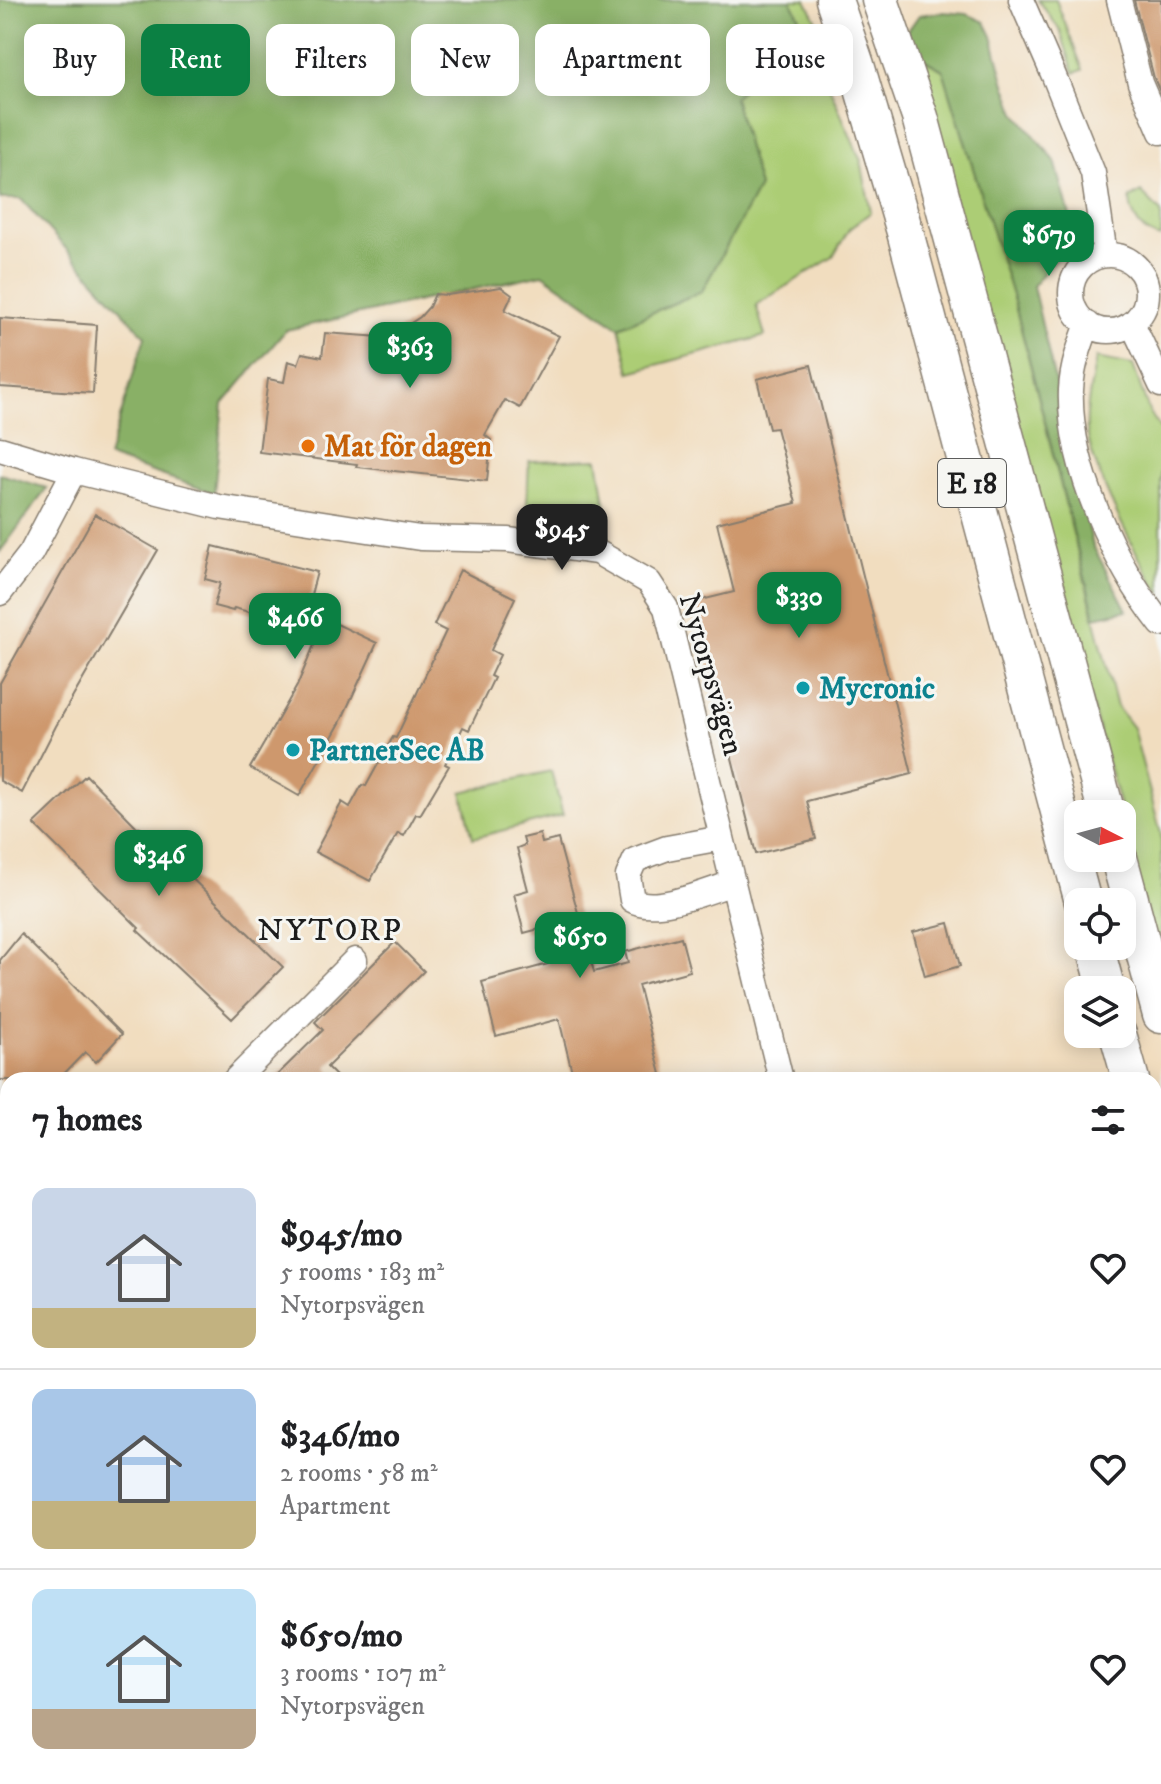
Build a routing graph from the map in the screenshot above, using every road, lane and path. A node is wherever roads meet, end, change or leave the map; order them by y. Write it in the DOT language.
graph roads {
  1 [pos="822,0"];
  2 [pos="834,0"];
  3 [pos="880,0"];
  4 [pos="1021,0"];
  5 [pos="1119,0"];
  6 [pos="856,65"];
  7 [pos="1161,132"];
  8 [pos="1105,255"];
  9 [pos="1153,274"];
  10 [pos="1132,323"];
  11 [pos="1088,324"];
  12 [pos="1161,385"];
  13 [pos="0,449"];
  14 [pos="74,471"];
  15 [pos="0,593"];
  16 [pos="1161,624"];
  17 [pos="1103,800"];
  18 [pos="722,838"];
  19 [pos="1123,872"];
  20 [pos="733,883"];
  21 [pos="1079,888"];
  22 [pos="355,960"];
  23 [pos="1161,1015"];
  24 [pos="1122,1048"];
  25 [pos="243,1072"];
  26 [pos="779,1072"];
  27 [pos="1129,1072"];
  1 -- 6 [label="highway"];
  2 -- 6 [label="highway, E 18"];
  3 -- 17 [label="highway, E 18"];
  4 -- 8 [label="street"];
  5 -- 7 [label="street"];
  6 -- 21 [label="highway, E 18"];
  8 -- 9 [label="street"];
  8 -- 11 [label="street"];
  9 -- 10 [label="street"];
  10 -- 11 [label="street"];
  10 -- 12 [label="street"];
  11 -- 16 [label="street"];
  13 -- 14 [label="street, Nytorpsvägen"];
  14 -- 15 [label="street"];
  14 -- 18 [label="street, Nytorpsvägen"];
  18 -- 20 [label="street, Nytorpsvägen"];
  18 -- 20 [label="street"];
  19 -- 23 [label="highway"];
  20 -- 26 [label="street, Nytorpsvägen"];
  22 -- 25 [label="street"];
  24 -- 27 [label="highway"];
}
